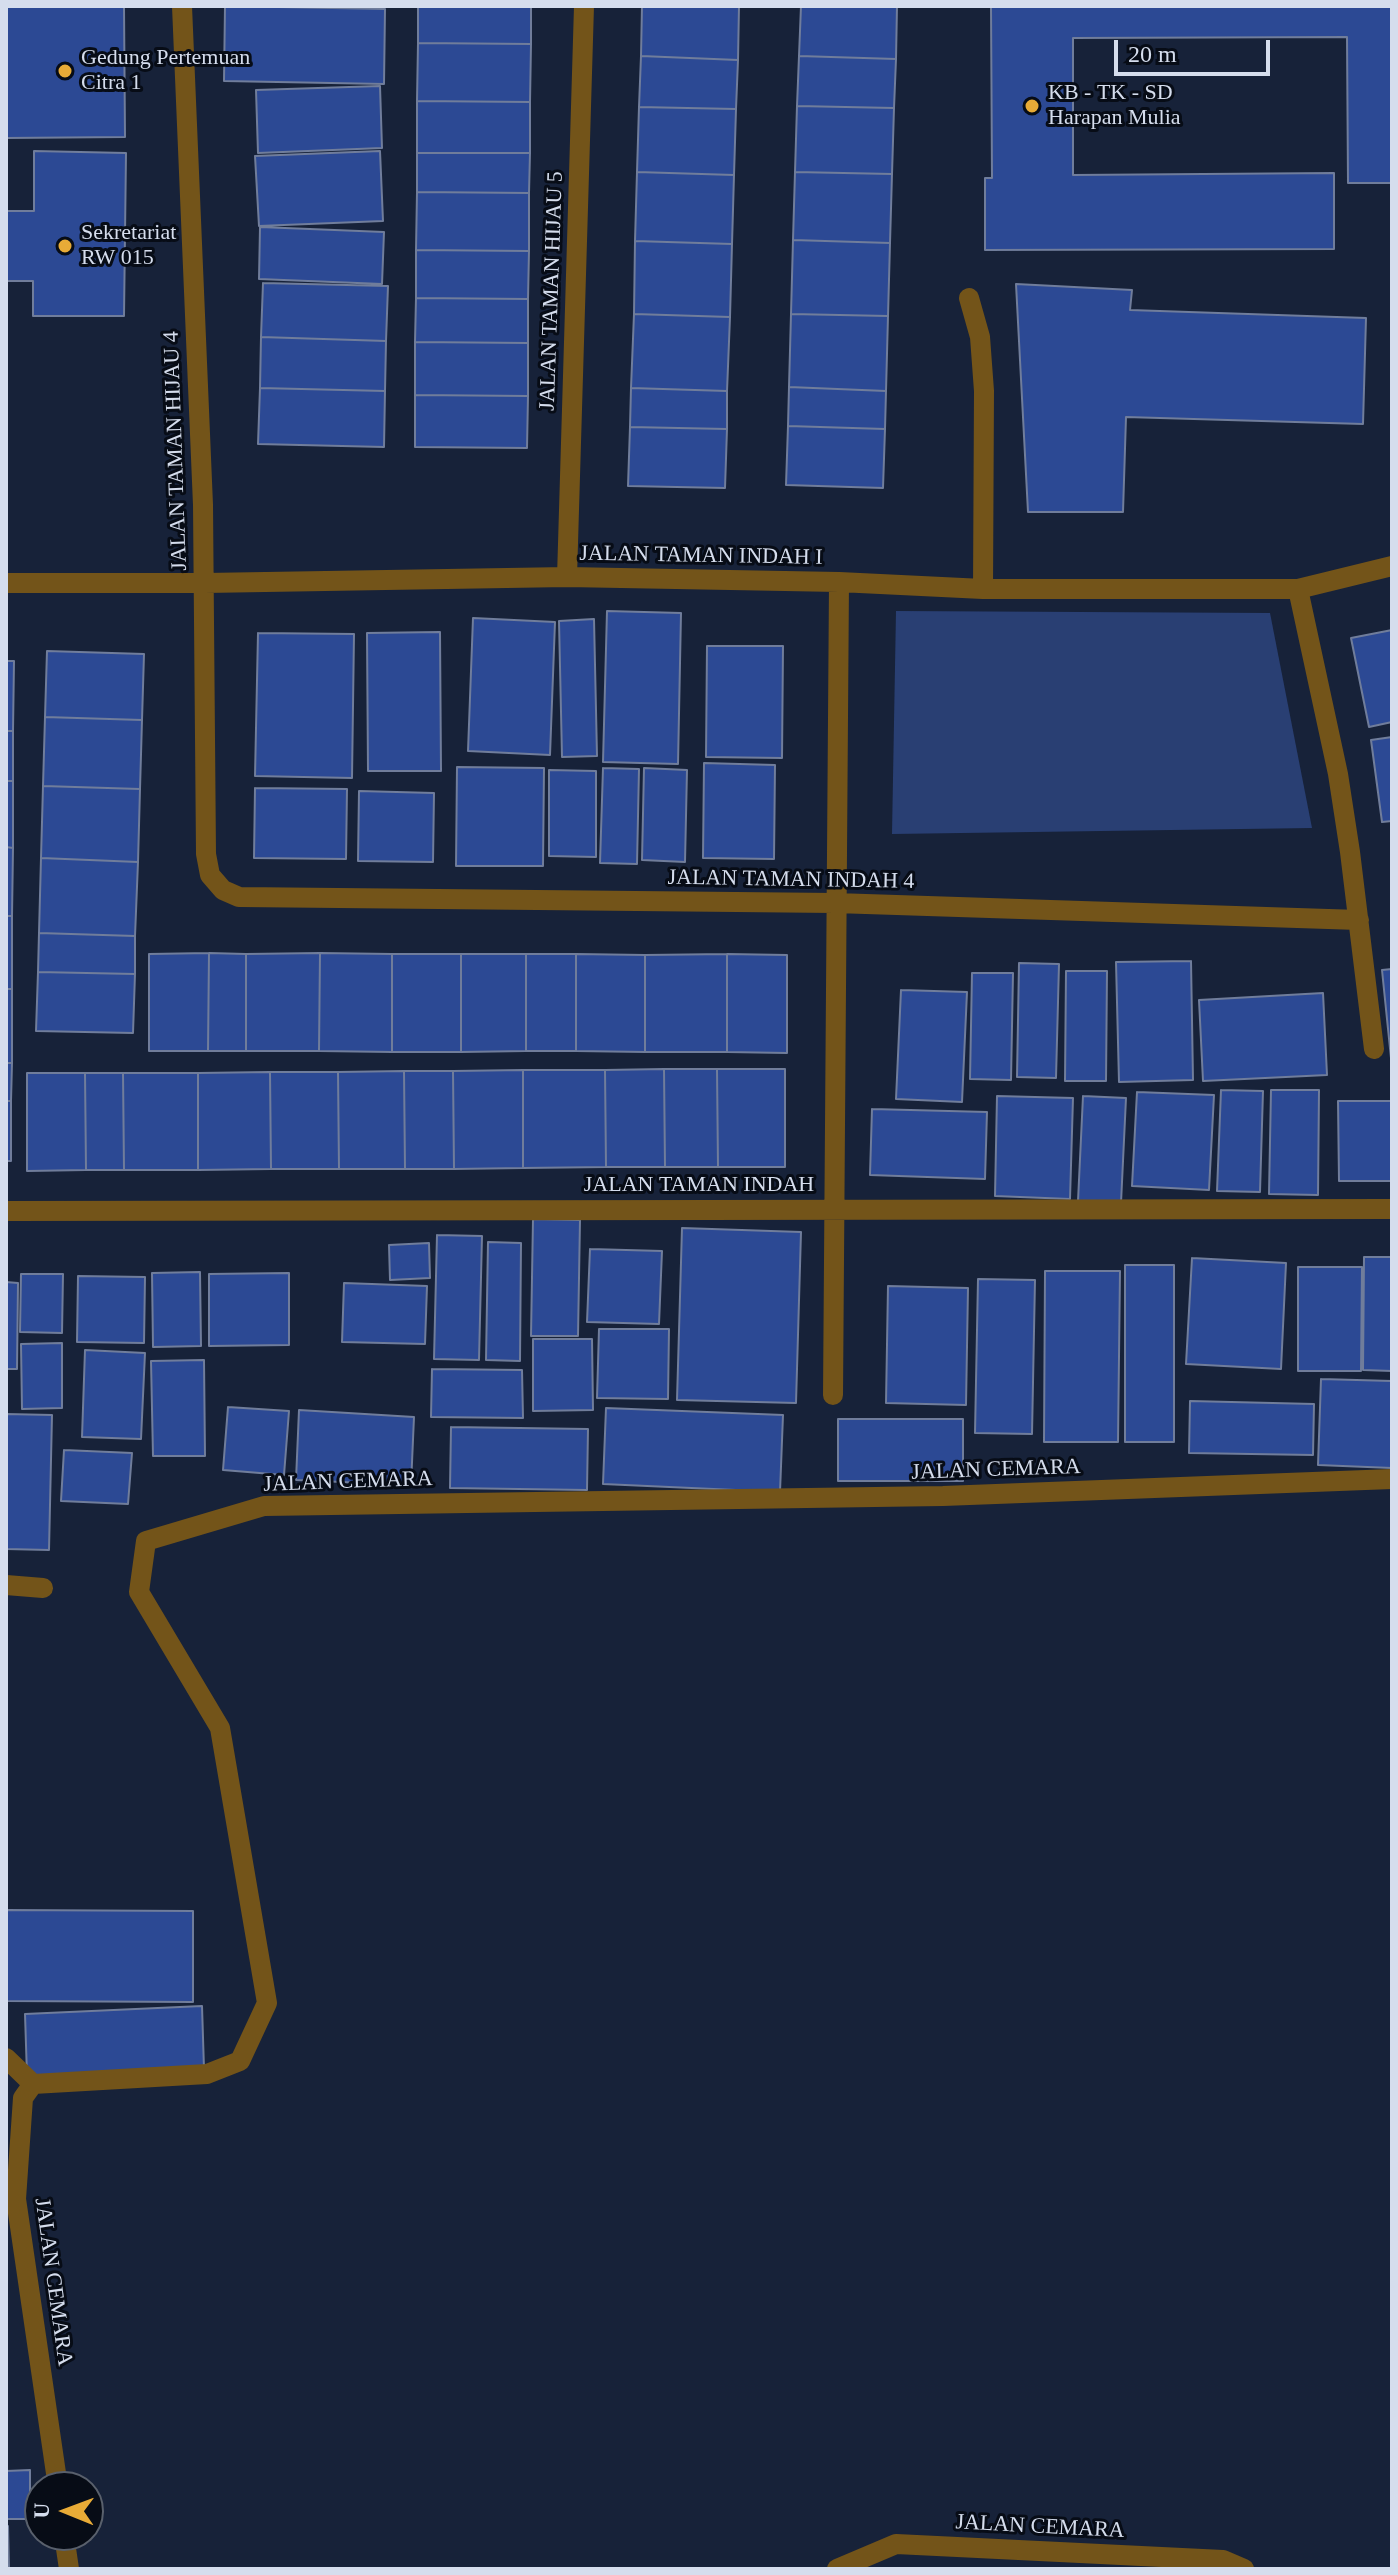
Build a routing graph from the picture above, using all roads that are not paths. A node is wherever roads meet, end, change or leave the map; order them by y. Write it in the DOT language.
graph roads {
  1 [pos="182,6"];
  2 [pos="584,6"];
  3 [pos="969,298"];
  4 [pos="1392,566"];
  5 [pos="567,577"];
  6 [pos="839,582"];
  7 [pos="6,583"];
  8 [pos="205,583"];
  9 [pos="983,589"];
  10 [pos="1298,589"];
  11 [pos="223,890"];
  12 [pos="835,903"];
  13 [pos="1359,920"];
  14 [pos="1374,1049"];
  15 [pos="834,1208"];
  16 [pos="1392,1209"];
  17 [pos="6,1211"];
  18 [pos="833,1395"];
  19 [pos="1392,1479"];
  20 [pos="6,1585"];
  21 [pos="43,1588"];
  22 [pos="6,2058"];
  23 [pos="33,2084"];
  24 [pos="56,2471"];
  25 [pos="837,2569"];
  26 [pos="1244,2569"];
  1 -- 8 [label="street, JALAN TAMAN HIJAU 4"];
  2 -- 5 [label="street, JALAN TAMAN HIJAU 5"];
  3 -- 9 [label="street"];
  4 -- 10 [label="street, JALAN TAMAN INDAH I"];
  5 -- 6 [label="street, JALAN TAMAN INDAH I"];
  5 -- 8 [label="street, JALAN TAMAN INDAH I"];
  6 -- 9 [label="street, JALAN TAMAN INDAH I"];
  6 -- 12 [label="street"];
  7 -- 8 [label="street, JALAN TAMAN INDAH I"];
  8 -- 11 [label="street, JALAN TAMAN HIJAU 4"];
  9 -- 10 [label="street, JALAN TAMAN INDAH I"];
  10 -- 13 [label="street"];
  11 -- 12 [label="street, JALAN TAMAN INDAH 4"];
  12 -- 13 [label="street, JALAN TAMAN INDAH 4"];
  12 -- 15 [label="street"];
  13 -- 14 [label="street"];
  15 -- 16 [label="street, JALAN TAMAN INDAH"];
  15 -- 17 [label="street, JALAN TAMAN INDAH"];
  15 -- 18 [label="street"];
  19 -- 23 [label="street, JALAN CEMARA"];
  20 -- 21 [label="street"];
  22 -- 23 [label="street"];
  23 -- 24 [label="street, JALAN CEMARA"];
  25 -- 26 [label="street, JALAN CEMARA"];
}
